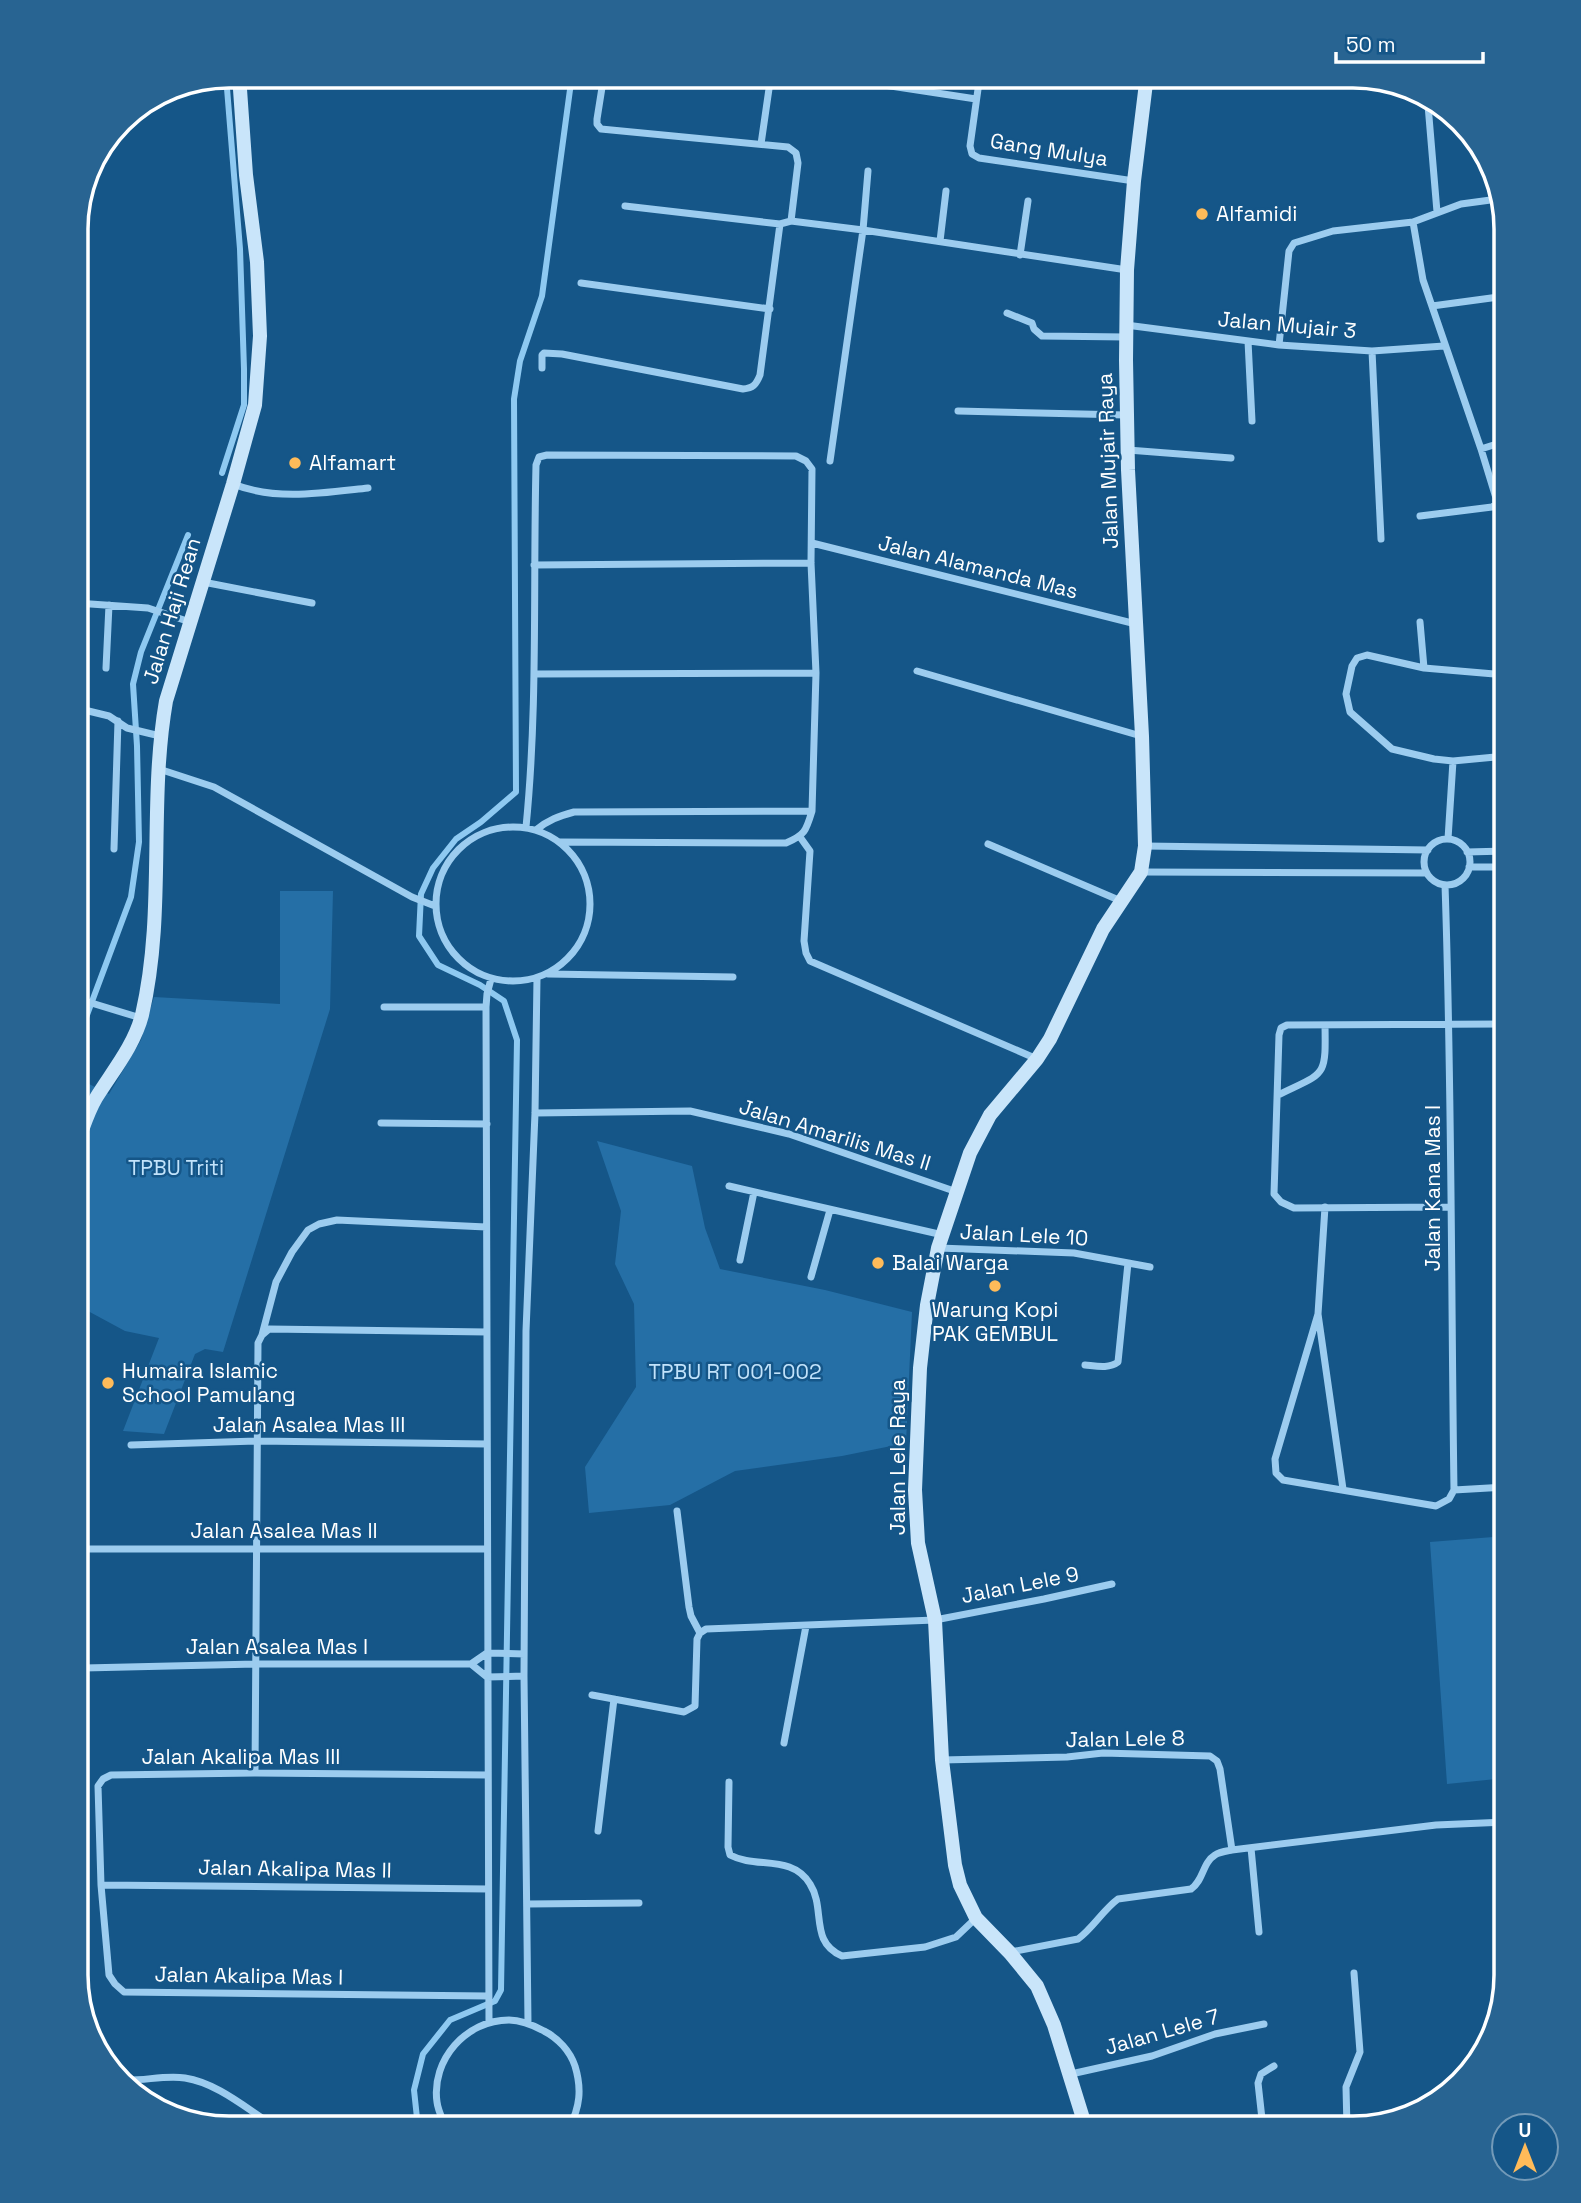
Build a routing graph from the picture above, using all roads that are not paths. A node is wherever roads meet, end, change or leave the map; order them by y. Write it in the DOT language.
graph roads {
  1 [pos="240,88"];
  2 [pos="602,88"];
  3 [pos="769,88"];
  4 [pos="904,88"];
  5 [pos="978,88"];
  6 [pos="1145,88"];
  7 [pos="976,99"];
  8 [pos="1428,110"];
  9 [pos="761,144"];
  10 [pos="868,171"];
  11 [pos="1134,181"];
  12 [pos="946,191"];
  13 [pos="1028,201"];
  14 [pos="1490,201"];
  15 [pos="625,206"];
  16 [pos="1437,212"];
  17 [pos="791,221"];
  18 [pos="1413,222"];
  19 [pos="780,225"];
  20 [pos="863,230"];
  21 [pos="940,241"];
  22 [pos="1020,255"];
  23 [pos="1127,270"];
  24 [pos="581,284"];
  25 [pos="1494,298"];
  26 [pos="1432,306"];
  27 [pos="770,309"];
  28 [pos="1007,313"];
  29 [pos="1126,332"];
  30 [pos="1248,341"];
  31 [pos="1279,345"];
  32 [pos="1444,346"];
  33 [pos="1373,351"];
  34 [pos="542,368"];
  35 [pos="958,411"];
  36 [pos="1126,415"];
  37 [pos="1252,421"];
  38 [pos="1494,445"];
  39 [pos="1481,449"];
  40 [pos="1128,450"];
  41 [pos="1231,458"];
  42 [pos="830,461"];
  43 [pos="233,484"];
  44 [pos="368,488"];
  45 [pos="1494,491"];
  46 [pos="1494,506"];
  47 [pos="1420,516"];
  48 [pos="1381,540"];
  49 [pos="811,543"];
  50 [pos="811,563"];
  51 [pos="534,565"];
  52 [pos="202,582"];
  53 [pos="312,603"];
  54 [pos="88,604"];
  55 [pos="109,605"];
  56 [pos="190,622"];
  57 [pos="1420,622"];
  58 [pos="1136,624"];
  59 [pos="106,668"];
  60 [pos="1424,668"];
  61 [pos="917,671"];
  62 [pos="816,673"];
  63 [pos="534,674"];
  64 [pos="1494,675"];
  65 [pos="88,711"];
  66 [pos="118,721"];
  67 [pos="153,734"];
  68 [pos="1142,736"];
  69 [pos="1494,757"];
  70 [pos="1453,761"];
  71 [pos="159,769"];
  72 [pos="812,811"];
  73 [pos="526,827"];
  74 [pos="536,830"];
  75 [pos="800,837"];
  76 [pos="1448,839"];
  77 [pos="560,842"];
  78 [pos="988,844"];
  79 [pos="1145,846"];
  80 [pos="114,849"];
  81 [pos="1427,850"];
  82 [pos="1494,851"];
  83 [pos="1467,852"];
  84 [pos="1469,867"];
  85 [pos="1494,867"];
  86 [pos="1141,872"];
  87 [pos="1426,873"];
  88 [pos="1446,885"];
  89 [pos="1122,901"];
  90 [pos="435,906"];
  91 [pos="548,974"];
  92 [pos="733,977"];
  93 [pos="537,978"];
  94 [pos="491,979"];
  95 [pos="88,1002"];
  96 [pos="384,1007"];
  97 [pos="486,1007"];
  98 [pos="141,1018"];
  99 [pos="1494,1024"];
  100 [pos="1450,1025"];
  101 [pos="1325,1026"];
  102 [pos="1037,1059"];
  103 [pos="1278,1095"];
  104 [pos="535,1113"];
  105 [pos="88,1116"];
  106 [pos="381,1123"];
  107 [pos="487,1124"];
  108 [pos="729,1186"];
  109 [pos="754,1192"];
  110 [pos="957,1192"];
  111 [pos="1325,1207"];
  112 [pos="1450,1207"];
  113 [pos="830,1210"];
  114 [pos="486,1227"];
  115 [pos="940,1241"];
  116 [pos="740,1260"];
  117 [pos="1128,1263"];
  118 [pos="1150,1267"];
  119 [pos="811,1277"];
  120 [pos="1318,1314"];
  121 [pos="487,1332"];
  122 [pos="262,1335"];
  123 [pos="1085,1365"];
  124 [pos="257,1441"];
  125 [pos="487,1444"];
  126 [pos="131,1445"];
  127 [pos="1494,1488"];
  128 [pos="1343,1489"];
  129 [pos="1454,1490"];
  130 [pos="677,1511"];
  131 [pos="257,1548"];
  132 [pos="88,1549"];
  133 [pos="486,1549"];
  134 [pos="1112,1584"];
  135 [pos="935,1620"];
  136 [pos="806,1626"];
  137 [pos="700,1633"];
  138 [pos="487,1653"];
  139 [pos="524,1654"];
  140 [pos="257,1664"];
  141 [pos="471,1664"];
  142 [pos="88,1668"];
  143 [pos="524,1676"];
  144 [pos="487,1677"];
  145 [pos="592,1695"];
  146 [pos="614,1699"];
  147 [pos="785,1743"];
  148 [pos="942,1760"];
  149 [pos="254,1773"];
  150 [pos="488,1775"];
  151 [pos="729,1782"];
  152 [pos="1494,1823"];
  153 [pos="598,1831"];
  154 [pos="1251,1848"];
  155 [pos="1232,1850"];
  156 [pos="101,1885"];
  157 [pos="488,1889"];
  158 [pos="639,1903"];
  159 [pos="527,1904"];
  160 [pos="976,1918"];
  161 [pos="1259,1932"];
  162 [pos="1010,1953"];
  163 [pos="1354,1973"];
  164 [pos="488,1996"];
  165 [pos="489,2023"];
  166 [pos="528,2023"];
  167 [pos="1264,2024"];
  168 [pos="1274,2066"];
  169 [pos="1071,2074"];
  170 [pos="135,2079"];
  171 [pos="257,2115"];
  172 [pos="441,2115"];
  173 [pos="576,2115"];
  174 [pos="1083,2116"];
  175 [pos="1262,2116"];
  176 [pos="1347,2116"];
  1 -- 43 [label="street, Jalan Haji Rean"];
  2 -- 9 [label="street"];
  3 -- 9 [label="street"];
  4 -- 7 [label="street"];
  5 -- 7 [label="street, Gang Mulya"];
  6 -- 11 [label="street, Jalan Mujair Raya"];
  7 -- 11 [label="street, Gang Mulya"];
  8 -- 16 [label="street"];
  9 -- 17 [label="street"];
  10 -- 20 [label="street"];
  11 -- 23 [label="street, Jalan Mujair Raya"];
  12 -- 21 [label="street"];
  13 -- 22 [label="street"];
  14 -- 16 [label="street"];
  15 -- 19 [label="street"];
  16 -- 18 [label="street"];
  17 -- 19 [label="street"];
  17 -- 20 [label="street"];
  18 -- 26 [label="street"];
  18 -- 31 [label="street"];
  19 -- 27 [label="street"];
  20 -- 21 [label="street"];
  20 -- 42 [label="street"];
  21 -- 22 [label="street"];
  22 -- 23 [label="street"];
  23 -- 29 [label="street, Jalan Mujair Raya"];
  24 -- 27 [label="street"];
  25 -- 26 [label="street"];
  26 -- 32 [label="street"];
  27 -- 34 [label="street"];
  28 -- 29 [label="street, Jalan Mujair 3"];
  29 -- 30 [label="street, Jalan Mujair 3"];
  29 -- 36 [label="street, Jalan Mujair Raya"];
  30 -- 31 [label="street, Jalan Mujair 3"];
  30 -- 37 [label="street"];
  31 -- 33 [label="street, Jalan Mujair 3"];
  32 -- 33 [label="street, Jalan Mujair 3"];
  32 -- 39 [label="street"];
  33 -- 48 [label="street"];
  35 -- 36 [label="street"];
  36 -- 40 [label="street, Jalan Mujair Raya"];
  38 -- 39 [label="street"];
  39 -- 45 [label="street"];
  40 -- 41 [label="street"];
  40 -- 58 [label="street, Jalan Mujair Raya"];
  43 -- 44 [label="street"];
  43 -- 52 [label="street, Jalan Haji Rean"];
  46 -- 47 [label="street"];
  49 -- 50 [label="street"];
  49 -- 51 [label="street"];
  49 -- 58 [label="street, Jalan Alamanda Mas"];
  50 -- 51 [label="street"];
  50 -- 62 [label="street"];
  51 -- 63 [label="street"];
  52 -- 53 [label="street"];
  52 -- 56 [label="street, Jalan Haji Rean"];
  54 -- 55 [label="street"];
  55 -- 56 [label="street"];
  55 -- 59 [label="street"];
  56 -- 67 [label="street, Jalan Haji Rean"];
  57 -- 60 [label="street"];
  58 -- 68 [label="street, Jalan Mujair Raya"];
  60 -- 64 [label="street"];
  60 -- 70 [label="street"];
  61 -- 68 [label="street"];
  62 -- 63 [label="street"];
  62 -- 72 [label="street"];
  63 -- 73 [label="street"];
  65 -- 66 [label="street"];
  66 -- 67 [label="street"];
  66 -- 80 [label="street"];
  67 -- 71 [label="street, Jalan Haji Rean"];
  68 -- 79 [label="street, Jalan Mujair Raya"];
  69 -- 70 [label="street"];
  70 -- 76 [label="street"];
  71 -- 90 [label="street"];
  71 -- 98 [label="street, Jalan Haji Rean"];
  72 -- 74 [label="street"];
  72 -- 75 [label="street"];
  73 -- 74 [label="street"];
  73 -- 90 [label="street"];
  74 -- 77 [label="street"];
  75 -- 77 [label="street"];
  75 -- 102 [label="street"];
  76 -- 81 [label="street"];
  76 -- 83 [label="street"];
  77 -- 91 [label="street"];
  78 -- 89 [label="street"];
  79 -- 81 [label="street"];
  79 -- 86 [label="street, Jalan Lele Raya"];
  81 -- 87 [label="street"];
  82 -- 83 [label="street"];
  83 -- 84 [label="street"];
  84 -- 85 [label="street"];
  84 -- 88 [label="street"];
  86 -- 87 [label="street"];
  86 -- 89 [label="street, Jalan Lele Raya"];
  87 -- 88 [label="street"];
  88 -- 100 [label="street, Jalan Kana Mas I"];
  89 -- 102 [label="street, Jalan Lele Raya"];
  90 -- 94 [label="street"];
  91 -- 92 [label="street"];
  91 -- 93 [label="street"];
  93 -- 94 [label="street"];
  93 -- 104 [label="street"];
  94 -- 97 [label="street"];
  95 -- 98 [label="street"];
  96 -- 97 [label="street"];
  97 -- 107 [label="street"];
  98 -- 105 [label="street, Jalan Haji Rean"];
  99 -- 100 [label="street"];
  100 -- 101 [label="street"];
  100 -- 112 [label="street, Jalan Kana Mas I"];
  101 -- 103 [label="street"];
  101 -- 103 [label="street"];
  102 -- 110 [label="street, Jalan Lele Raya"];
  103 -- 111 [label="street"];
  104 -- 110 [label="street, Jalan Amarilis Mas II"];
  104 -- 139 [label="street"];
  106 -- 107 [label="street"];
  107 -- 114 [label="street"];
  108 -- 109 [label="street, Jalan Lele 10"];
  109 -- 113 [label="street, Jalan Lele 10"];
  109 -- 116 [label="street"];
  110 -- 115 [label="street, Jalan Lele Raya"];
  111 -- 112 [label="street"];
  111 -- 120 [label="street"];
  112 -- 129 [label="street, Jalan Kana Mas I"];
  113 -- 115 [label="street, Jalan Lele 10"];
  113 -- 119 [label="street"];
  114 -- 121 [label="street"];
  114 -- 122 [label="street"];
  115 -- 117 [label="street, Jalan Lele 10"];
  115 -- 135 [label="street, Jalan Lele Raya"];
  117 -- 118 [label="street, Jalan Lele 10"];
  117 -- 123 [label="street"];
  120 -- 128 [label="street"];
  120 -- 128 [label="street"];
  121 -- 122 [label="street"];
  121 -- 125 [label="street"];
  122 -- 124 [label="street"];
  124 -- 125 [label="street, Jalan Asalea Mas III"];
  124 -- 126 [label="street, Jalan Asalea Mas III"];
  124 -- 131 [label="street"];
  125 -- 133 [label="street"];
  127 -- 129 [label="street"];
  128 -- 129 [label="street"];
  130 -- 137 [label="street"];
  131 -- 132 [label="street, Jalan Asalea Mas II"];
  131 -- 133 [label="street, Jalan Asalea Mas II"];
  131 -- 140 [label="street"];
  133 -- 138 [label="street"];
  134 -- 135 [label="street, Jalan Lele 9"];
  135 -- 136 [label="street, Jalan Lele 9"];
  135 -- 148 [label="street, Jalan Lele Raya"];
  136 -- 137 [label="street, Jalan Lele 9"];
  136 -- 147 [label="street"];
  137 -- 146 [label="street"];
  138 -- 139 [label="street"];
  138 -- 141 [label="street"];
  138 -- 144 [label="street"];
  139 -- 143 [label="street"];
  140 -- 141 [label="street, Jalan Asalea Mas I"];
  140 -- 142 [label="street, Jalan Asalea Mas I"];
  140 -- 149 [label="street"];
  141 -- 144 [label="street"];
  143 -- 144 [label="street"];
  143 -- 159 [label="street"];
  144 -- 150 [label="street"];
  145 -- 146 [label="street"];
  146 -- 153 [label="street"];
  148 -- 155 [label="street, Jalan Lele 8"];
  148 -- 160 [label="street, Jalan Lele Raya"];
  149 -- 150 [label="street, Jalan Akalipa Mas III"];
  149 -- 156 [label="street, Jalan Akalipa Mas III"];
  150 -- 157 [label="street"];
  151 -- 160 [label="street"];
  152 -- 154 [label="street"];
  154 -- 155 [label="street"];
  154 -- 161 [label="street"];
  155 -- 162 [label="street"];
  156 -- 157 [label="street, Jalan Akalipa Mas II"];
  156 -- 164 [label="street, Jalan Akalipa Mas I"];
  157 -- 164 [label="street"];
  158 -- 159 [label="street"];
  159 -- 166 [label="street"];
  160 -- 162 [label="street, Jalan Lele Raya"];
  162 -- 169 [label="street, Jalan Lele Raya"];
  163 -- 176 [label="street"];
  164 -- 165 [label="street"];
  165 -- 166 [label="street"];
  165 -- 172 [label="street"];
  166 -- 173 [label="street"];
  167 -- 169 [label="street, Jalan Lele 7"];
  168 -- 175 [label="street"];
  169 -- 174 [label="street, Jalan Lele Raya"];
  170 -- 171 [label="street"];
}
